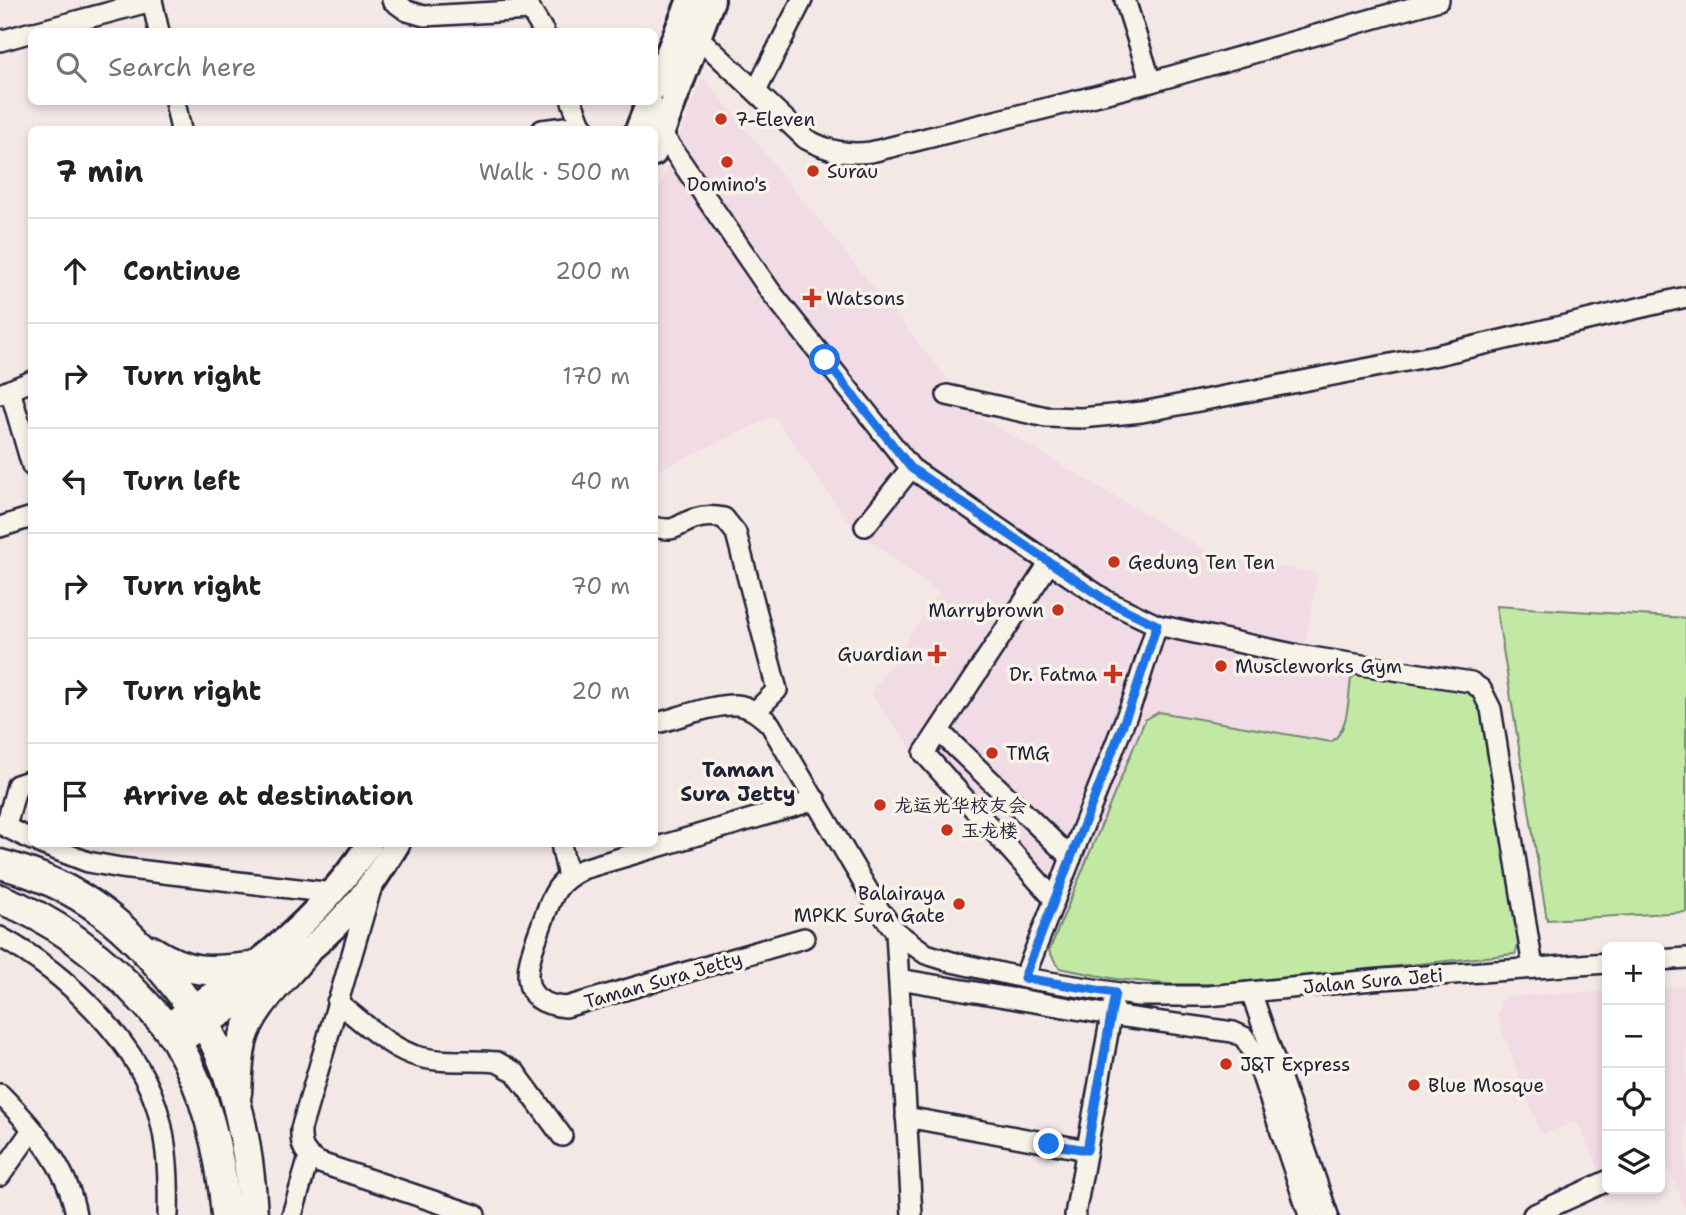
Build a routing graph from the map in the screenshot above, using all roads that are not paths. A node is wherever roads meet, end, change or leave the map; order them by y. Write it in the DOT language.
graph roads {
  1 [pos="152,0"];
  2 [pos="392,0"];
  3 [pos="712,0"];
  4 [pos="802,0"];
  5 [pos="1125,0"];
  6 [pos="1439,0"];
  7 [pos="528,5"];
  8 [pos="682,5"];
  9 [pos="48,28"];
  10 [pos="158,28"];
  11 [pos="542,28"];
  12 [pos="28,33"];
  13 [pos="698,37"];
  14 [pos="0,41"];
  15 [pos="658,76"];
  16 [pos="1151,82"];
  17 [pos="756,91"];
  18 [pos="176,105"];
  19 [pos="573,105"];
  20 [pos="648,105"];
  21 [pos="180,126"];
  22 [pos="584,126"];
  23 [pos="640,126"];
  24 [pos="658,144"];
  25 [pos="1686,297"];
  26 [pos="28,383"];
  27 [pos="5,392"];
  28 [pos="947,394"];
  29 [pos="28,455"];
  30 [pos="911,468"];
  31 [pos="28,518"];
  32 [pos="865,526"];
  33 [pos="0,527"];
  34 [pos="658,528"];
  35 [pos="1050,562"];
  36 [pos="1157,625"];
  37 [pos="756,711"];
  38 [pos="658,723"];
  39 [pos="939,732"];
  40 [pos="28,781"];
  41 [pos="816,800"];
  42 [pos="3,825"];
  43 [pos="28,838"];
  44 [pos="49,847"];
  45 [pos="367,847"];
  46 [pos="395,847"];
  47 [pos="562,847"];
  48 [pos="657,847"];
  49 [pos="658,847"];
  50 [pos="1071,858"];
  51 [pos="0,864"];
  52 [pos="568,877"];
  53 [pos="373,881"];
  54 [pos="332,893"];
  55 [pos="1054,898"];
  56 [pos="0,900"];
  57 [pos="896,932"];
  58 [pos="0,937"];
  59 [pos="804,938"];
  60 [pos="134,940"];
  61 [pos="306,953"];
  62 [pos="1686,958"];
  63 [pos="1665,960"];
  64 [pos="1602,963"];
  65 [pos="251,967"];
  66 [pos="1533,967"];
  67 [pos="1024,978"];
  68 [pos="899,979"];
  69 [pos="1251,992"];
  70 [pos="1115,993"];
  71 [pos="337,1002"];
  72 [pos="1111,1015"];
  73 [pos="198,1016"];
  74 [pos="172,1035"];
  75 [pos="0,1094"];
  76 [pos="237,1107"];
  77 [pos="906,1118"];
  78 [pos="32,1130"];
  79 [pos="562,1136"];
  80 [pos="1087,1150"];
  81 [pos="309,1157"];
  82 [pos="0,1176"];
  83 [pos="1602,1183"];
  84 [pos="76,1215"];
  85 [pos="168,1215"];
  86 [pos="226,1215"];
  87 [pos="253,1215"];
  88 [pos="292,1215"];
  89 [pos="475,1215"];
  90 [pos="912,1215"];
  91 [pos="1075,1215"];
  92 [pos="1309,1215"];
  93 [pos="1328,1215"];
  94 [pos="1533,1215"];
  1 -- 9 [label="street"];
  1 -- 10 [label="street"];
  2 -- 7 [label="street"];
  3 -- 13 [label="main road"];
  4 -- 17 [label="street"];
  5 -- 16 [label="street"];
  6 -- 16 [label="street"];
  7 -- 11 [label="street"];
  8 -- 15 [label="main road"];
  12 -- 14 [label="street"];
  13 -- 17 [label="street"];
  13 -- 24 [label="main road"];
  16 -- 17 [label="street"];
  18 -- 21 [label="street"];
  19 -- 22 [label="street"];
  20 -- 23 [label="main road"];
  24 -- 30 [label="street"];
  25 -- 28 [label="street"];
  26 -- 27 [label="street"];
  27 -- 29 [label="street"];
  30 -- 32 [label="street"];
  30 -- 35 [label="street"];
  31 -- 33 [label="street"];
  34 -- 37 [label="street"];
  35 -- 36 [label="street"];
  35 -- 39 [label="street"];
  36 -- 50 [label="street"];
  36 -- 66 [label="street"];
  37 -- 38 [label="street"];
  37 -- 41 [label="street"];
  39 -- 50 [label="street"];
  39 -- 55 [label="street"];
  40 -- 42 [label="street"];
  41 -- 49 [label="street"];
  41 -- 57 [label="street"];
  42 -- 43 [label="street"];
  44 -- 54 [label="street"];
  45 -- 54 [label="main road"];
  46 -- 53 [label="main road"];
  47 -- 52 [label="street"];
  48 -- 52 [label="street"];
  50 -- 55 [label="street"];
  51 -- 60 [label="highway"];
  52 -- 59 [label="street, Taman Sura Jetty"];
  53 -- 61 [label="main road"];
  53 -- 71 [label="street"];
  54 -- 65 [label="main road"];
  55 -- 67 [label="street"];
  56 -- 74 [label="highway"];
  57 -- 67 [label="street, Jalan Sura Jeti"];
  57 -- 68 [label="street"];
  58 -- 85 [label="street"];
  60 -- 65 [label="highway"];
  60 -- 73 [label="highway"];
  61 -- 73 [label="main road"];
  61 -- 76 [label="highway"];
  62 -- 63 [label="street"];
  64 -- 66 [label="street, Jalan Sura Jeti"];
  65 -- 73 [label="main road"];
  66 -- 69 [label="street, Jalan Sura Jeti"];
  67 -- 70 [label="street, Jalan Sura Jeti"];
  68 -- 72 [label="street"];
  68 -- 77 [label="street"];
  69 -- 70 [label="street, Jalan Sura Jeti"];
  69 -- 93 [label="street"];
  70 -- 72 [label="street"];
  71 -- 79 [label="street"];
  71 -- 81 [label="street"];
  72 -- 80 [label="street"];
  72 -- 92 [label="street"];
  73 -- 74 [label="main road"];
  73 -- 76 [label="highway"];
  74 -- 86 [label="highway"];
  75 -- 78 [label="street"];
  76 -- 87 [label="highway"];
  77 -- 80 [label="street"];
  77 -- 90 [label="street"];
  78 -- 82 [label="street"];
  78 -- 84 [label="street"];
  80 -- 91 [label="street"];
  81 -- 88 [label="street"];
  81 -- 89 [label="street"];
  83 -- 94 [label="street"];
}
